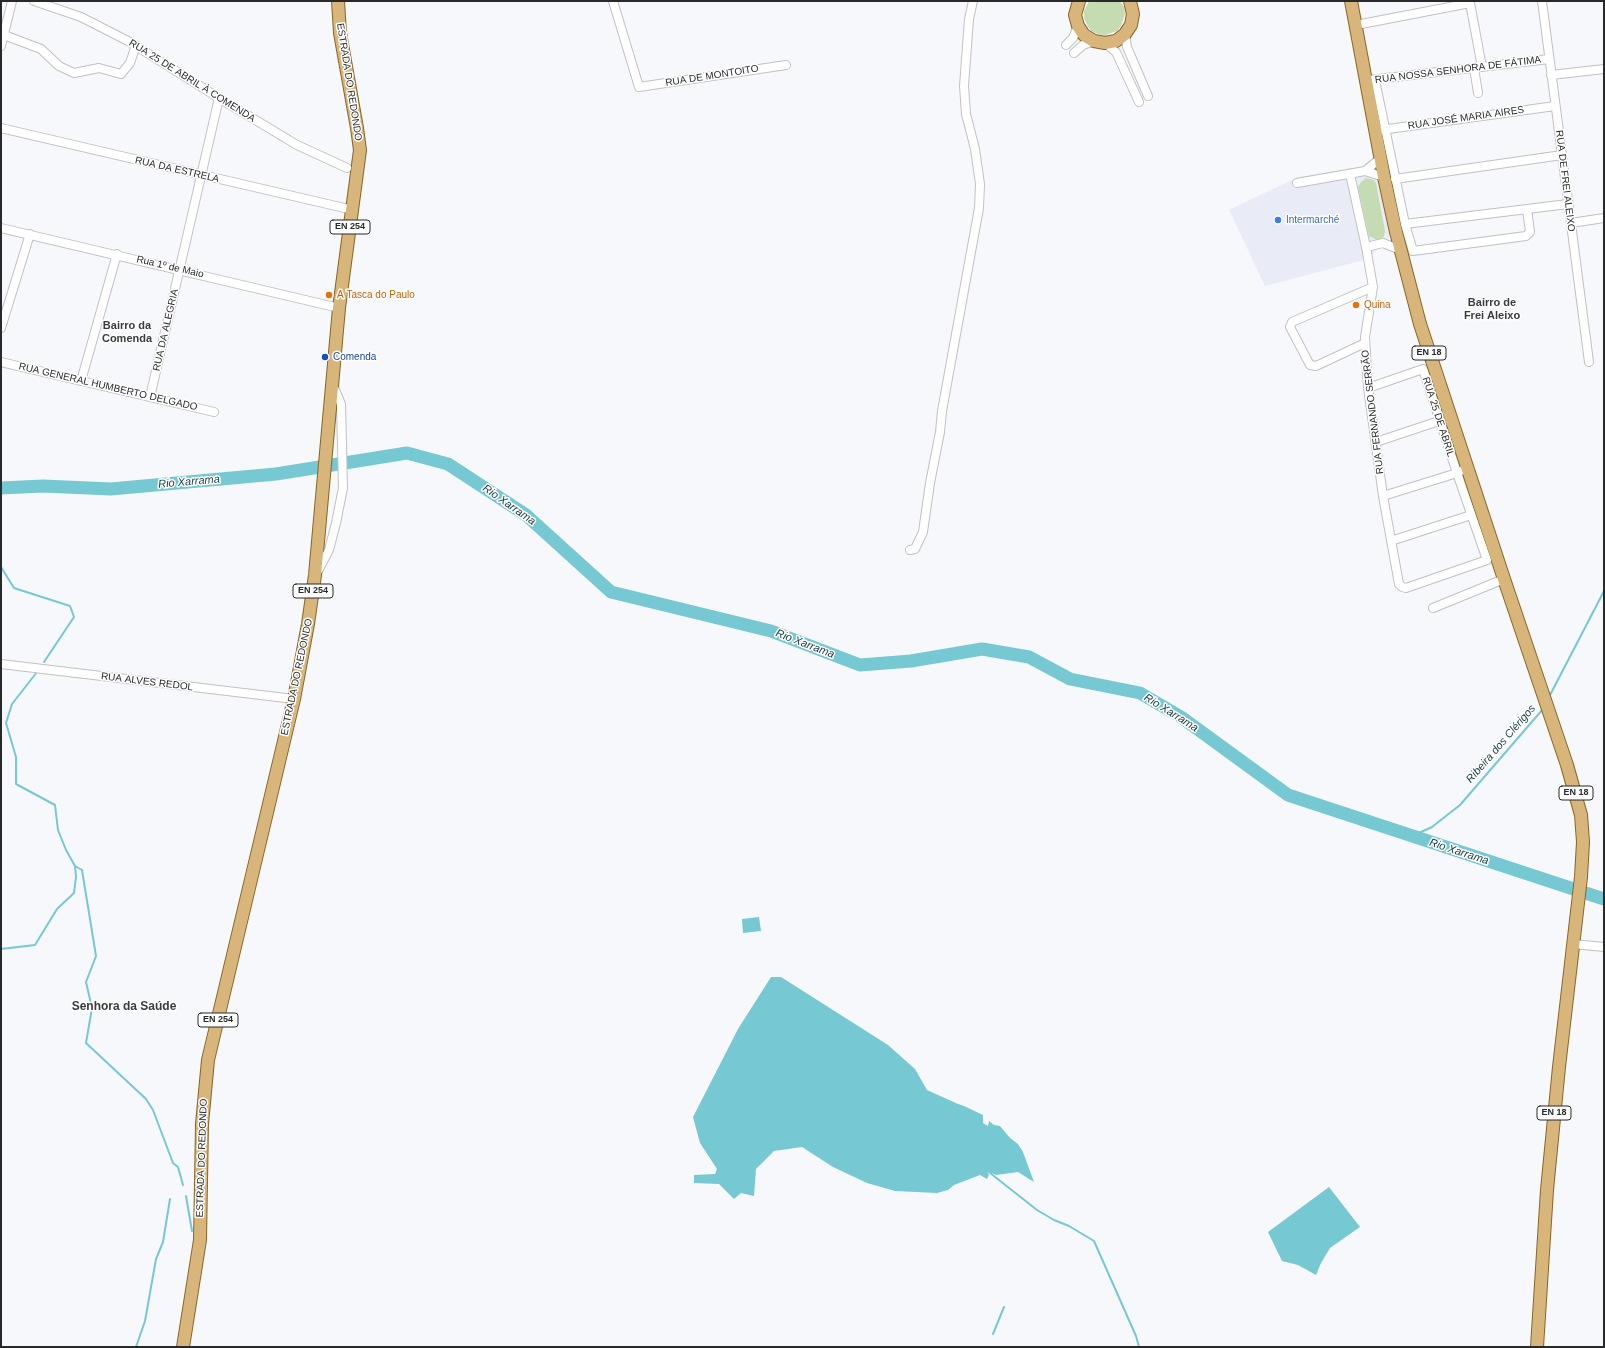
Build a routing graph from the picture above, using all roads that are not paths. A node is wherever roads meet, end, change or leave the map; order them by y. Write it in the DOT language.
graph roads {
  1 [pos="12,1"];
  2 [pos="34,1"];
  3 [pos="338,1"];
  4 [pos="613,1"];
  5 [pos="973,1"];
  6 [pos="1079,1"];
  7 [pos="1351,1"];
  8 [pos="1542,1"];
  9 [pos="1131,2"];
  10 [pos="1356,25"];
  11 [pos="1078,26"];
  12 [pos="1125,34"];
  13 [pos="4,35"];
  14 [pos="1099,42"];
  15 [pos="136,45"];
  16 [pos="1066,45"];
  17 [pos="1,46"];
  18 [pos="1074,53"];
  19 [pos="1549,59"];
  20 [pos="786,65"];
  21 [pos="1478,67"];
  22 [pos="1604,69"];
  23 [pos="1551,75"];
  24 [pos="1371,80"];
  25 [pos="1478,93"];
  26 [pos="1148,96"];
  27 [pos="220,98"];
  28 [pos="1139,102"];
  29 [pos="1556,106"];
  30 [pos="1,128"];
  31 [pos="1380,130"];
  32 [pos="1562,156"];
  33 [pos="1381,158"];
  34 [pos="347,168"];
  35 [pos="1364,171"];
  36 [pos="1350,174"];
  37 [pos="203,176"];
  38 [pos="1390,178"];
  39 [pos="1297,183"];
  40 [pos="1568,204"];
  41 [pos="1527,209"];
  42 [pos="353,210"];
  43 [pos="1604,218"];
  44 [pos="1571,223"];
  45 [pos="1,228"];
  46 [pos="1401,228"];
  47 [pos="30,234"];
  48 [pos="1383,243"];
  49 [pos="1366,247"];
  50 [pos="1407,251"];
  51 [pos="117,254"];
  52 [pos="180,269"];
  53 [pos="1373,287"];
  54 [pos="339,308"];
  55 [pos="1,328"];
  56 [pos="1365,343"];
  57 [pos="1,362"];
  58 [pos="1589,362"];
  59 [pos="81,381"];
  60 [pos="332,384"];
  61 [pos="1368,388"];
  62 [pos="150,397"];
  63 [pos="214,412"];
  64 [pos="1439,421"];
  65 [pos="1376,442"];
  66 [pos="1462,471"];
  67 [pos="1383,496"];
  68 [pos="1472,515"];
  69 [pos="1391,541"];
  70 [pos="910,550"];
  71 [pos="315,575"];
  72 [pos="1504,579"];
  73 [pos="1399,584"];
  74 [pos="1433,608"];
  75 [pos="1,664"];
  76 [pos="294,699"];
  77 [pos="1574,944"];
  78 [pos="1604,947"];
  79 [pos="183,1347"];
  80 [pos="1537,1347"];
  1 -- 13 [label="street"];
  2 -- 15 [label="street, RUA 25 DE ABRIL À COMENDA"];
  3 -- 42 [label="main road, ESTRADA DO REDONDO / EN 254"];
  4 -- 20 [label="street, RUA DE MONTOITO"];
  5 -- 70 [label="street"];
  6 -- 11 [label="main road"];
  7 -- 10 [label="main road, EN 18"];
  8 -- 19 [label="street, RUA DE FREI ALEIXO"];
  9 -- 12 [label="main road"];
  10 -- 21 [label="street"];
  10 -- 24 [label="main road, EN 18"];
  11 -- 14 [label="main road"];
  11 -- 16 [label="street"];
  12 -- 14 [label="main road"];
  12 -- 26 [label="street"];
  13 -- 15 [label="street"];
  13 -- 17 [label="street"];
  14 -- 18 [label="street"];
  14 -- 28 [label="street"];
  15 -- 27 [label="street, RUA 25 DE ABRIL À COMENDA"];
  19 -- 21 [label="street, RUA NOSSA SENHORA DE FÁTIMA"];
  19 -- 23 [label="street, RUA DE FREI ALEIXO"];
  21 -- 24 [label="street, RUA NOSSA SENHORA DE FÁTIMA"];
  21 -- 25 [label="street"];
  22 -- 23 [label="street, RUA NOSSA SENHORA DE FÁTIMA"];
  23 -- 29 [label="street, RUA DE FREI ALEIXO"];
  24 -- 31 [label="main road, EN 18"];
  27 -- 34 [label="street, RUA 25 DE ABRIL À COMENDA"];
  27 -- 37 [label="street, RUA DA ALEGRIA"];
  29 -- 31 [label="street, RUA JOSÉ MARIA AIRES"];
  29 -- 32 [label="street, RUA DE FREI ALEIXO"];
  30 -- 37 [label="street, RUA DA ESTRELA"];
  31 -- 33 [label="main road, EN 18"];
  31 -- 38 [label="street"];
  32 -- 38 [label="street"];
  32 -- 40 [label="street, RUA DE FREI ALEIXO"];
  33 -- 35 [label="street"];
  33 -- 38 [label="main road, EN 18"];
  35 -- 36 [label="street"];
  35 -- 38 [label="street"];
  36 -- 39 [label="street"];
  36 -- 49 [label="street, RUA FERNANDO SERRÃO"];
  37 -- 42 [label="street, RUA DA ESTRELA"];
  37 -- 52 [label="street, RUA DA ALEGRIA"];
  38 -- 46 [label="main road, EN 18"];
  40 -- 41 [label="street"];
  40 -- 44 [label="street, RUA DE FREI ALEIXO"];
  41 -- 46 [label="street"];
  41 -- 50 [label="street"];
  42 -- 54 [label="main road, ESTRADA DO REDONDO / EN 254"];
  43 -- 44 [label="street"];
  44 -- 58 [label="street, RUA DE FREI ALEIXO"];
  45 -- 47 [label="street, Rua 1º de Maio"];
  46 -- 48 [label="street"];
  46 -- 50 [label="main road, EN 18"];
  47 -- 51 [label="street, Rua 1º de Maio"];
  47 -- 55 [label="street"];
  48 -- 49 [label="street"];
  48 -- 50 [label="street"];
  49 -- 53 [label="street, RUA FERNANDO SERRÃO"];
  50 -- 66 [label="main road, EN 18"];
  51 -- 52 [label="street, Rua 1º de Maio"];
  51 -- 59 [label="street"];
  52 -- 54 [label="street, Rua 1º de Maio"];
  52 -- 62 [label="street, RUA DA ALEGRIA"];
  53 -- 56 [label="street, RUA FERNANDO SERRÃO"];
  53 -- 56 [label="street"];
  54 -- 60 [label="main road, ESTRADA DO REDONDO / EN 254"];
  56 -- 61 [label="street, RUA FERNANDO SERRÃO"];
  57 -- 59 [label="street, RUA GENERAL HUMBERTO DELGADO"];
  59 -- 62 [label="street, RUA GENERAL HUMBERTO DELGADO"];
  60 -- 71 [label="main road, ESTRADA DO REDONDO / EN 254"];
  60 -- 71 [label="street"];
  61 -- 64 [label="street, RUA 25 DE ABRIL"];
  61 -- 65 [label="street, RUA FERNANDO SERRÃO"];
  62 -- 63 [label="street, RUA GENERAL HUMBERTO DELGADO"];
  64 -- 65 [label="street"];
  64 -- 66 [label="street, RUA 25 DE ABRIL"];
  65 -- 67 [label="street, RUA FERNANDO SERRÃO"];
  66 -- 67 [label="street"];
  66 -- 68 [label="street, RUA 25 DE ABRIL"];
  66 -- 72 [label="main road, EN 18"];
  67 -- 69 [label="street, RUA FERNANDO SERRÃO"];
  68 -- 69 [label="street"];
  68 -- 73 [label="street, RUA 25 DE ABRIL"];
  69 -- 73 [label="street, RUA FERNANDO SERRÃO"];
  71 -- 76 [label="main road, ESTRADA DO REDONDO / EN 254"];
  72 -- 74 [label="street"];
  72 -- 77 [label="main road, EN 18"];
  75 -- 76 [label="street, RUA ALVES REDOL"];
  76 -- 79 [label="main road, ESTRADA DO REDONDO / EN 254"];
  77 -- 78 [label="street"];
  77 -- 80 [label="main road, EN 18"];
}
